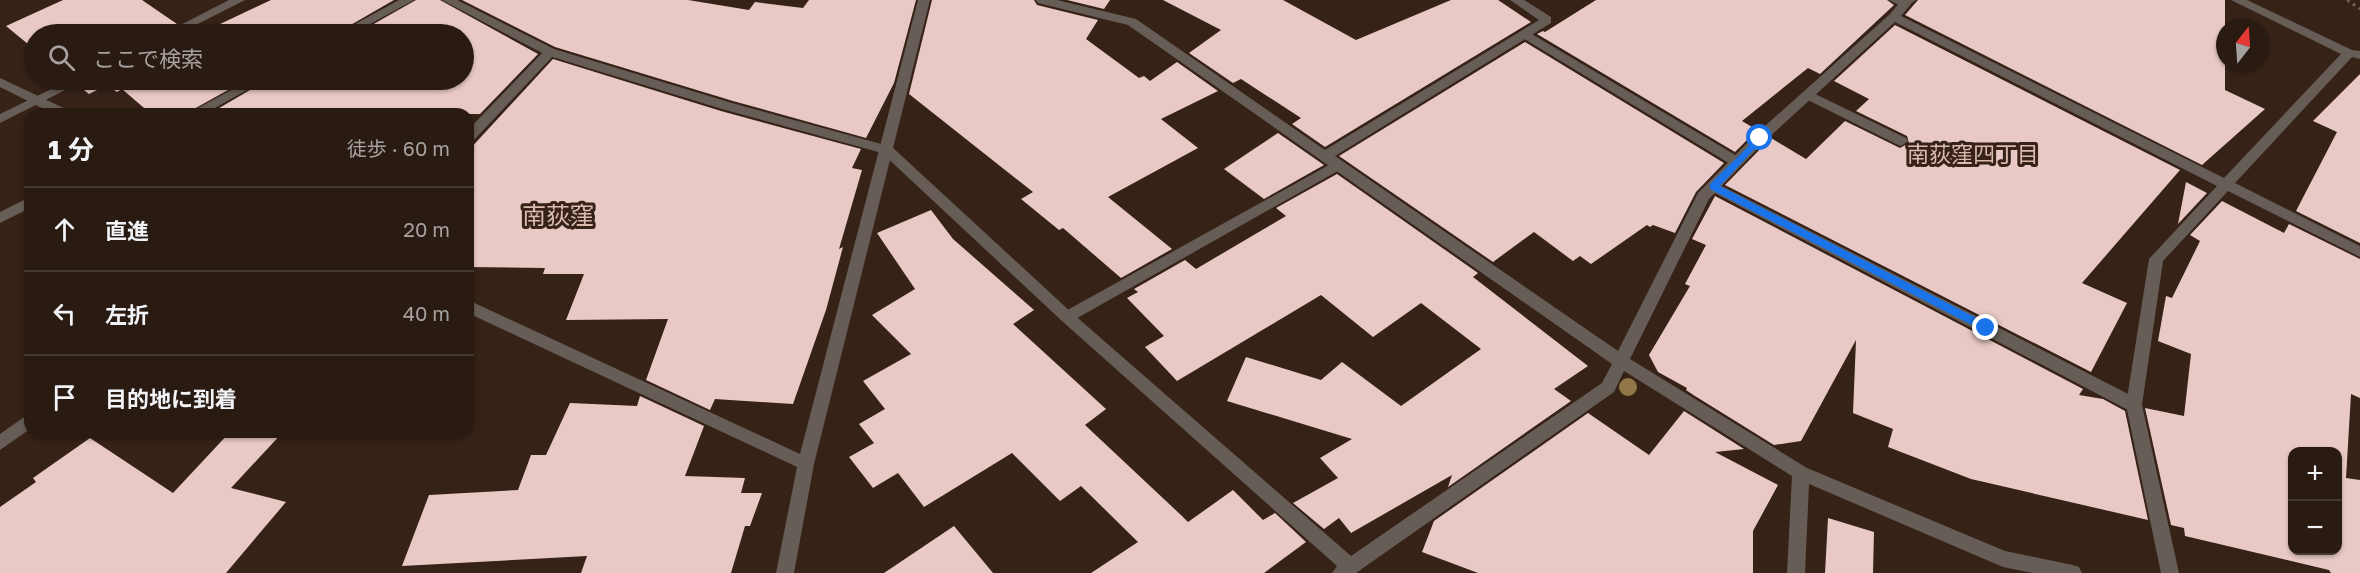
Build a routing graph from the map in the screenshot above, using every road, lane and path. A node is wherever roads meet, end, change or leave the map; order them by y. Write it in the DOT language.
graph roads {
  1 [pos="239,0"];
  2 [pos="408,0"];
  3 [pos="448,0"];
  4 [pos="924,0"];
  5 [pos="1042,0"];
  6 [pos="1516,0"];
  7 [pos="2237,0"];
  8 [pos="2347,0"];
  9 [pos="1903,2"];
  10 [pos="2360,9"];
  11 [pos="1894,17"];
  12 [pos="190,24"];
  13 [pos="362,24"];
  14 [pos="1525,33"];
  15 [pos="550,52"];
  16 [pos="2354,54"];
  17 [pos="0,82"];
  18 [pos="58,90"];
  19 [pos="240,90"];
  20 [pos="1809,95"];
  21 [pos="37,100"];
  22 [pos="53,108"];
  23 [pos="205,108"];
  24 [pos="0,119"];
  25 [pos="474,132"];
  26 [pos="1901,141"];
  27 [pos="887,150"];
  28 [pos="1331,161"];
  29 [pos="1737,162"];
  30 [pos="2228,184"];
  31 [pos="1713,187"];
  32 [pos="24,205"];
  33 [pos="0,218"];
  34 [pos="2360,252"];
  35 [pos="474,309"];
  36 [pos="1067,317"];
  37 [pos="1620,362"];
  38 [pos="2134,405"];
  39 [pos="24,424"];
  40 [pos="0,442"];
  41 [pos="806,464"];
  42 [pos="1801,472"];
  43 [pos="1346,570"];
  44 [pos="785,573"];
  45 [pos="1796,573"];
  46 [pos="2073,573"];
  47 [pos="2170,573"];
  1 -- 12 [label="street"];
  2 -- 13 [label="street"];
  3 -- 15 [label="street"];
  4 -- 27 [label="street"];
  5 -- 28 [label="street"];
  6 -- 14 [label="street"];
  7 -- 16 [label="street"];
  8 -- 10 [label="path"];
  9 -- 11 [label="street"];
  11 -- 20 [label="street"];
  11 -- 30 [label="street"];
  14 -- 28 [label="street"];
  14 -- 29 [label="street"];
  15 -- 25 [label="street"];
  15 -- 27 [label="street"];
  16 -- 30 [label="street"];
  17 -- 21 [label="street"];
  18 -- 21 [label="street"];
  19 -- 23 [label="street"];
  20 -- 26 [label="street"];
  20 -- 29 [label="street"];
  21 -- 22 [label="street"];
  21 -- 24 [label="street"];
  27 -- 36 [label="street"];
  27 -- 41 [label="street"];
  28 -- 36 [label="street"];
  28 -- 37 [label="street"];
  29 -- 31 [label="street"];
  30 -- 34 [label="street"];
  30 -- 38 [label="street"];
  31 -- 37 [label="street"];
  31 -- 38 [label="street"];
  32 -- 33 [label="street"];
  35 -- 41 [label="street"];
  36 -- 43 [label="street"];
  37 -- 42 [label="street"];
  37 -- 43 [label="street"];
  38 -- 47 [label="street"];
  39 -- 40 [label="street"];
  41 -- 44 [label="street"];
  42 -- 45 [label="street"];
  42 -- 46 [label="street"];
}
